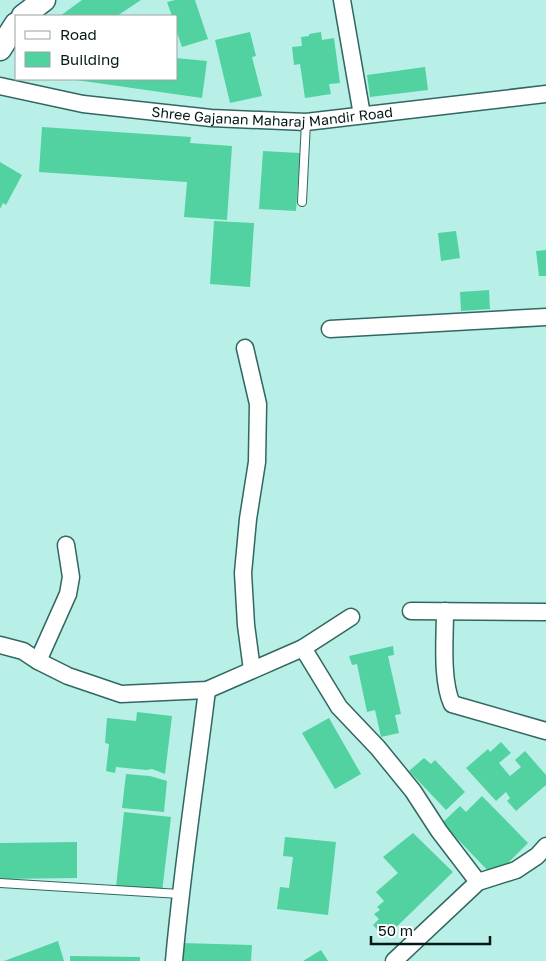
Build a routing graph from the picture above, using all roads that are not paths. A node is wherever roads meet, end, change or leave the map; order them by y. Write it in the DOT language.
graph roads {
  1 [pos="44,0"];
  2 [pos="342,0"];
  3 [pos="24,15"];
  4 [pos="15,26"];
  5 [pos="0,50"];
  6 [pos="0,86"];
  7 [pos="546,94"];
  8 [pos="362,116"];
  9 [pos="306,122"];
  10 [pos="302,202"];
  11 [pos="546,317"];
  12 [pos="330,329"];
  13 [pos="245,348"];
  14 [pos="66,545"];
  15 [pos="444,610"];
  16 [pos="411,611"];
  17 [pos="546,612"];
  18 [pos="352,617"];
  19 [pos="0,645"];
  20 [pos="303,648"];
  21 [pos="38,661"];
  22 [pos="252,670"];
  23 [pos="206,690"];
  24 [pos="546,731"];
  25 [pos="546,846"];
  26 [pos="478,882"];
  27 [pos="0,883"];
  28 [pos="180,894"];
  29 [pos="174,961"];
  30 [pos="394,961"];
  1 -- 3 [label="street"];
  2 -- 8 [label="street"];
  4 -- 5 [label="street"];
  6 -- 9 [label="street, Shree Gajanan Maharaj Mandir Road"];
  7 -- 8 [label="street, Shree Gajanan Maharaj Mandir Road"];
  8 -- 9 [label="street, Shree Gajanan Maharaj Mandir Road"];
  9 -- 10 [label="lane"];
  11 -- 12 [label="street"];
  13 -- 22 [label="street"];
  14 -- 21 [label="street"];
  15 -- 16 [label="street"];
  15 -- 17 [label="street"];
  15 -- 24 [label="street"];
  18 -- 20 [label="street"];
  19 -- 21 [label="street"];
  20 -- 22 [label="street"];
  20 -- 26 [label="street"];
  21 -- 23 [label="street"];
  22 -- 23 [label="street"];
  23 -- 28 [label="street"];
  25 -- 26 [label="street"];
  26 -- 30 [label="street"];
  27 -- 28 [label="lane"];
  28 -- 29 [label="street"];
}
